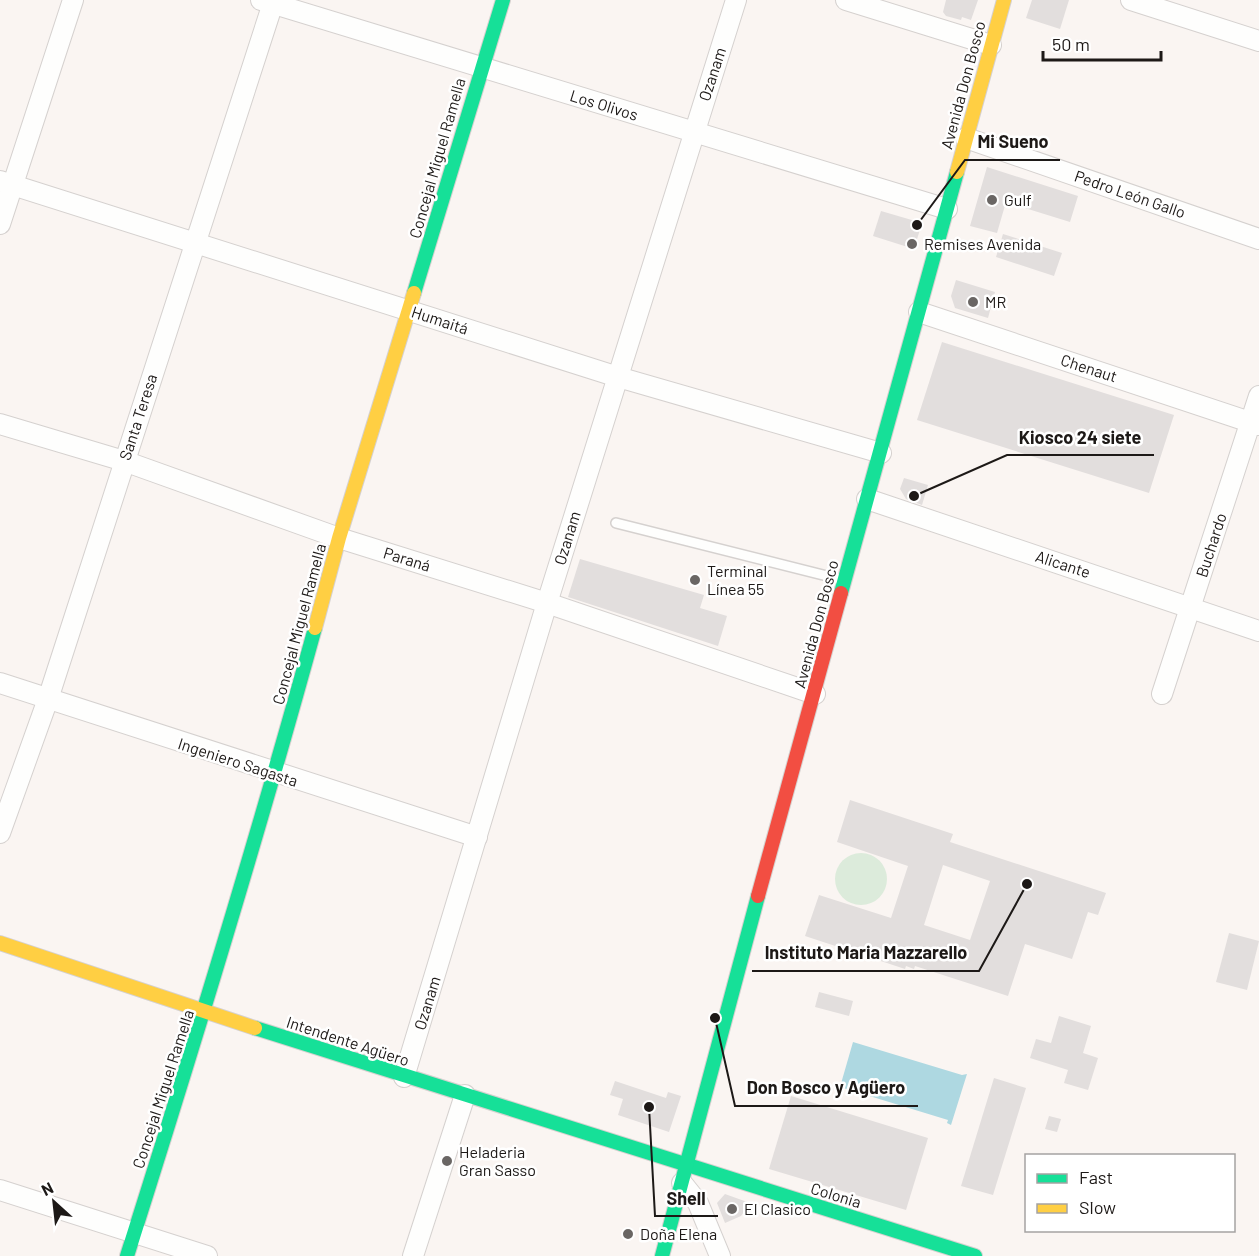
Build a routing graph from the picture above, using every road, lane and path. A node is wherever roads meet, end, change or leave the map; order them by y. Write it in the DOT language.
graph roads {
  1 [pos="73,0"];
  2 [pos="502,0"];
  3 [pos="736,0"];
  4 [pos="846,0"];
  5 [pos="1004,0"];
  6 [pos="1131,0"];
  7 [pos="270,1"];
  8 [pos="1259,41"];
  9 [pos="991,45"];
  10 [pos="482,66"];
  11 [pos="693,132"];
  12 [pos="966,138"];
  13 [pos="7,183"];
  14 [pos="947,209"];
  15 [pos="0,224"];
  16 [pos="1259,239"];
  17 [pos="196,243"];
  18 [pos="410,310"];
  19 [pos="919,312"];
  20 [pos="618,377"];
  21 [pos="1259,396"];
  22 [pos="1255,423"];
  23 [pos="0,424"];
  24 [pos="880,453"];
  25 [pos="124,461"];
  26 [pos="867,499"];
  27 [pos="616,523"];
  28 [pos="339,538"];
  29 [pos="844,580"];
  30 [pos="547,603"];
  31 [pos="1190,607"];
  32 [pos="1259,631"];
  33 [pos="0,683"];
  34 [pos="815,694"];
  35 [pos="1162,694"];
  36 [pos="48,699"];
  37 [pos="275,774"];
  38 [pos="0,833"];
  39 [pos="477,837"];
  40 [pos="0,943"];
  41 [pos="205,1010"];
  42 [pos="404,1077"];
  43 [pos="465,1095"];
  44 [pos="685,1174"];
  45 [pos="0,1190"];
  46 [pos="134,1233"];
  47 [pos="127,1256"];
  48 [pos="207,1256"];
  49 [pos="413,1256"];
  50 [pos="662,1256"];
  51 [pos="720,1256"];
  52 [pos="975,1256"];
  1 -- 13 [label="street"];
  2 -- 10 [label="street, Concejal Miguel Ramella"];
  3 -- 11 [label="street, Ozanam"];
  4 -- 9 [label="street"];
  5 -- 9 [label="street, Avenida Don Bosco"];
  6 -- 8 [label="street"];
  7 -- 10 [label="street, Los Olivos"];
  7 -- 17 [label="street, Santa Teresa"];
  9 -- 12 [label="street, Avenida Don Bosco"];
  10 -- 11 [label="street, Los Olivos"];
  10 -- 18 [label="street, Concejal Miguel Ramella"];
  11 -- 14 [label="street, Los Olivos"];
  11 -- 20 [label="street, Ozanam"];
  12 -- 14 [label="street, Avenida Don Bosco"];
  12 -- 16 [label="street, Pedro León Gallo"];
  13 -- 15 [label="street"];
  13 -- 17 [label="street, Humaitá"];
  14 -- 19 [label="street, Avenida Don Bosco"];
  17 -- 18 [label="street, Humaitá"];
  17 -- 25 [label="street, Santa Teresa"];
  18 -- 20 [label="street, Humaitá"];
  18 -- 28 [label="street, Concejal Miguel Ramella"];
  19 -- 22 [label="street, Chenaut"];
  19 -- 24 [label="street, Avenida Don Bosco"];
  20 -- 24 [label="street, Humaitá"];
  20 -- 30 [label="street, Ozanam"];
  21 -- 22 [label="street, Buchardo"];
  22 -- 31 [label="street, Buchardo"];
  23 -- 25 [label="street, Paraná"];
  24 -- 26 [label="street, Avenida Don Bosco"];
  25 -- 28 [label="street, Paraná"];
  25 -- 36 [label="street, Santa Teresa"];
  26 -- 29 [label="street, Avenida Don Bosco"];
  26 -- 31 [label="street, Alicante"];
  27 -- 29 [label="lane"];
  28 -- 30 [label="street, Paraná"];
  28 -- 37 [label="street, Concejal Miguel Ramella"];
  29 -- 34 [label="street, Avenida Don Bosco"];
  30 -- 34 [label="street, Paraná"];
  30 -- 39 [label="street, Ozanam"];
  31 -- 32 [label="street, Alicante"];
  31 -- 35 [label="street, Buchardo"];
  33 -- 36 [label="street, Ingeniero Sagasta"];
  34 -- 44 [label="street, Avenida Don Bosco"];
  36 -- 37 [label="street, Ingeniero Sagasta"];
  36 -- 38 [label="street, Santa Teresa"];
  37 -- 39 [label="street, Ingeniero Sagasta"];
  37 -- 41 [label="street, Concejal Miguel Ramella"];
  39 -- 42 [label="street, Ozanam"];
  40 -- 41 [label="street, Intendente Agüero"];
  41 -- 42 [label="street, Intendente Agüero"];
  41 -- 46 [label="street, Concejal Miguel Ramella"];
  42 -- 43 [label="street, Intendente Agüero"];
  43 -- 44 [label="street, Intendente Agüero"];
  43 -- 49 [label="street"];
  44 -- 50 [label="street, Avenida Don Bosco"];
  44 -- 51 [label="street"];
  44 -- 52 [label="street, Colonia"];
  45 -- 46 [label="street"];
  46 -- 47 [label="street, Concejal Miguel Ramella"];
  46 -- 48 [label="street"];
}
